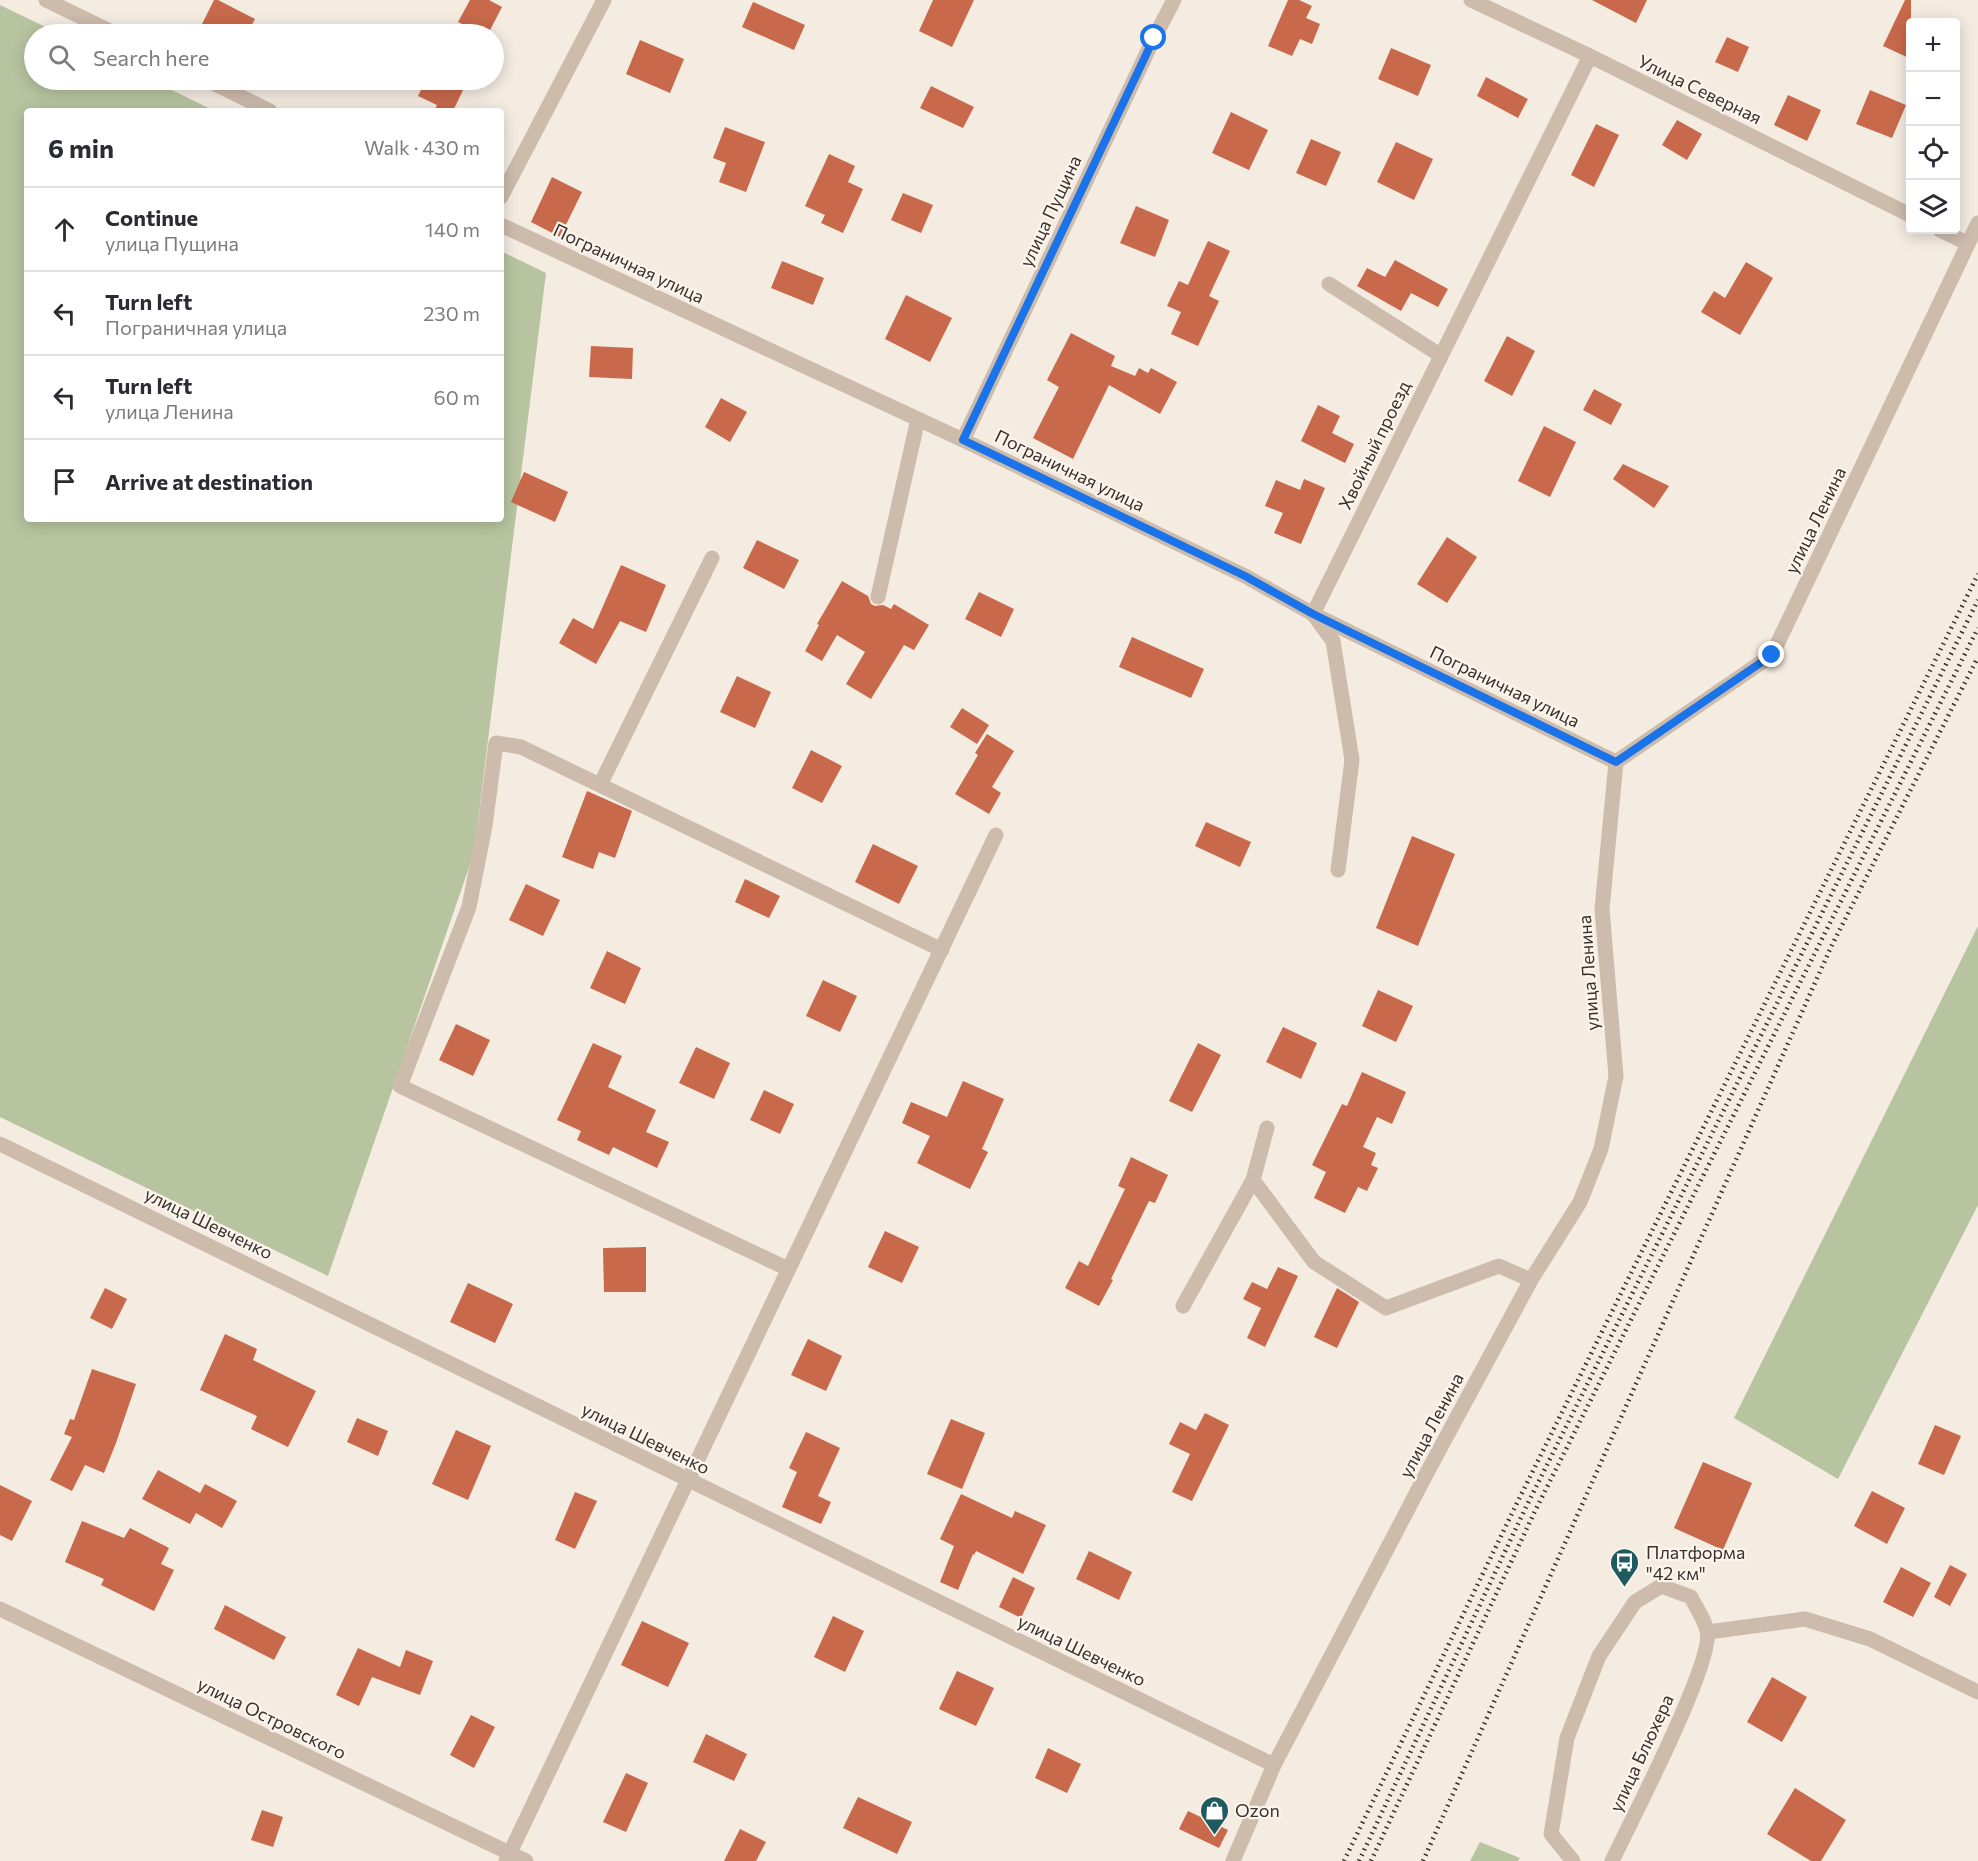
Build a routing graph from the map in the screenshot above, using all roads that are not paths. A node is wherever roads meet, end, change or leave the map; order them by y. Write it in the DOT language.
graph roads {
  1 [pos="46,0"];
  2 [pos="604,0"];
  3 [pos="1174,0"];
  4 [pos="1471,0"];
  5 [pos="95,24"];
  6 [pos="1590,56"];
  7 [pos="227,90"];
  8 [pos="264,108"];
  9 [pos="504,191"];
  10 [pos="1906,213"];
  11 [pos="1978,223"];
  12 [pos="504,226"];
  13 [pos="1948,234"];
  14 [pos="1967,243"];
  15 [pos="1329,284"];
  16 [pos="1440,355"];
  17 [pos="918,419"];
  18 [pos="963,440"];
  19 [pos="711,558"];
  20 [pos="878,597"];
  21 [pos="1313,614"];
  22 [pos="1616,762"];
  23 [pos="600,785"];
  24 [pos="996,835"];
  25 [pos="1338,870"];
  26 [pos="942,950"];
  27 [pos="1267,1128"];
  28 [pos="0,1144"];
  29 [pos="1253,1180"];
  30 [pos="784,1267"];
  31 [pos="1531,1280"];
  32 [pos="1183,1306"];
  33 [pos="688,1480"];
  34 [pos="0,1609"];
  35 [pos="1708,1632"];
  36 [pos="1978,1692"];
  37 [pos="1274,1765"];
  38 [pos="508,1857"];
  39 [pos="526,1861"];
  40 [pos="1233,1861"];
  41 [pos="1573,1861"];
  42 [pos="1612,1861"];
  1 -- 5 [label="street"];
  2 -- 9 [label="street"];
  3 -- 18 [label="street, улица Пущина"];
  4 -- 6 [label="street, Улица Северная"];
  6 -- 10 [label="street, Улица Северная"];
  6 -- 16 [label="street, Хвойный проезд"];
  7 -- 8 [label="street"];
  11 -- 14 [label="street, улица Ленина"];
  12 -- 17 [label="street, Пограничная улица"];
  13 -- 14 [label="street"];
  14 -- 22 [label="street, улица Ленина"];
  15 -- 16 [label="street"];
  16 -- 21 [label="street, Хвойный проезд"];
  17 -- 18 [label="street, Пограничная улица"];
  17 -- 20 [label="street"];
  18 -- 21 [label="street, Пограничная улица"];
  19 -- 23 [label="street"];
  21 -- 22 [label="street, Пограничная улица"];
  21 -- 25 [label="street"];
  22 -- 31 [label="street, улица Ленина"];
  23 -- 26 [label="street"];
  23 -- 30 [label="street"];
  24 -- 26 [label="street"];
  26 -- 33 [label="street"];
  27 -- 29 [label="street"];
  28 -- 33 [label="street, улица Шевченко"];
  29 -- 31 [label="street"];
  29 -- 32 [label="street"];
  31 -- 37 [label="street, улица Ленина"];
  33 -- 37 [label="street, улица Шевченко"];
  33 -- 38 [label="street"];
  34 -- 38 [label="street, улица Островского"];
  35 -- 36 [label="street"];
  35 -- 41 [label="street"];
  35 -- 42 [label="street, улица Блюхера"];
  37 -- 40 [label="street, улица Ленина"];
  38 -- 39 [label="street, улица Островского"];
}
